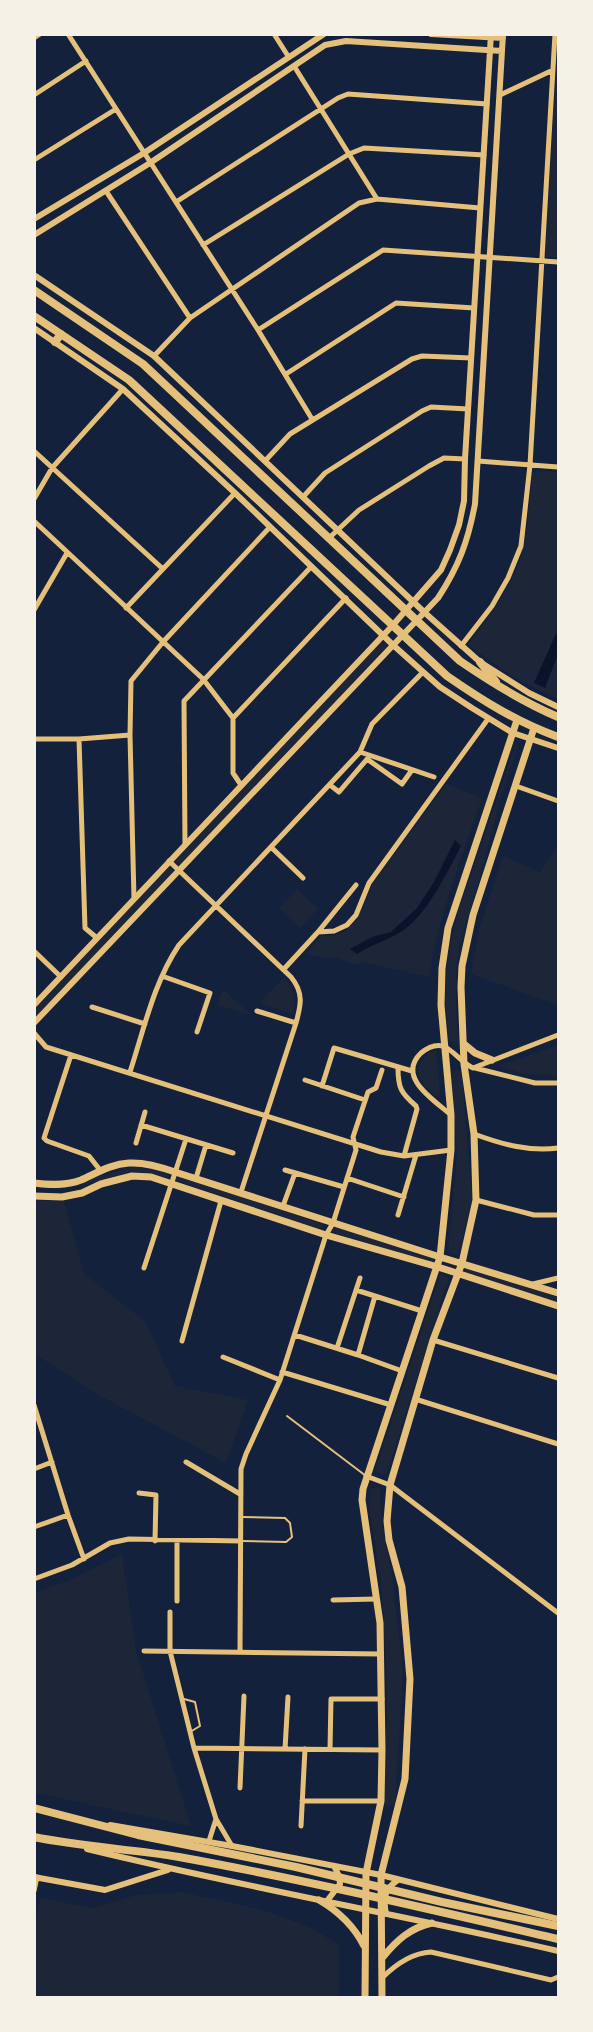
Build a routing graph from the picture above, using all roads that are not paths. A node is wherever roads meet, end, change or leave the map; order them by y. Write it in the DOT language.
graph roads {
  1 [pos="40,34"];
  2 [pos="68,34"];
  3 [pos="274,34"];
  4 [pos="324,34"];
  5 [pos="431,34"];
  6 [pos="555,34"];
  7 [pos="491,36"];
  8 [pos="503,36"];
  9 [pos="34,38"];
  10 [pos="490,50"];
  11 [pos="502,51"];
  12 [pos="288,56"];
  13 [pos="86,61"];
  14 [pos="294,66"];
  15 [pos="553,70"];
  16 [pos="500,94"];
  17 [pos="34,95"];
  18 [pos="487,104"];
  19 [pos="321,108"];
  20 [pos="116,109"];
  21 [pos="144,153"];
  22 [pos="349,154"];
  23 [pos="484,155"];
  24 [pos="34,160"];
  25 [pos="150,163"];
  26 [pos="106,191"];
  27 [pos="377,199"];
  28 [pos="176,202"];
  29 [pos="480,208"];
  30 [pos="34,219"];
  31 [pos="34,235"];
  32 [pos="203,245"];
  33 [pos="477,256"];
  34 [pos="490,258"];
  35 [pos="542,262"];
  36 [pos="558,262"];
  37 [pos="34,275"];
  38 [pos="231,288"];
  39 [pos="34,290"];
  40 [pos="474,308"];
  41 [pos="34,316"];
  42 [pos="190,318"];
  43 [pos="34,328"];
  44 [pos="258,330"];
  45 [pos="61,334"];
  46 [pos="55,342"];
  47 [pos="154,356"];
  48 [pos="471,358"];
  49 [pos="286,374"];
  50 [pos="123,388"];
  51 [pos="468,409"];
  52 [pos="312,419"];
  53 [pos="34,452"];
  54 [pos="465,459"];
  55 [pos="266,461"];
  56 [pos="478,461"];
  57 [pos="530,465"];
  58 [pos="558,467"];
  59 [pos="52,468"];
  60 [pos="235,493"];
  61 [pos="303,498"];
  62 [pos="34,499"];
  63 [pos="34,522"];
  64 [pos="270,527"];
  65 [pos="337,530"];
  66 [pos="328,539"];
  67 [pos="67,553"];
  68 [pos="311,567"];
  69 [pos="163,569"];
  70 [pos="346,598"];
  71 [pos="413,602"];
  72 [pos="126,608"];
  73 [pos="34,610"];
  74 [pos="405,611"];
  75 [pos="424,612"];
  76 [pos="416,621"];
  77 [pos="393,625"];
  78 [pos="403,635"];
  79 [pos="383,636"];
  80 [pos="163,642"];
  81 [pos="393,645"];
  82 [pos="461,646"];
  83 [pos="480,662"];
  84 [pos="423,672"];
  85 [pos="203,680"];
  86 [pos="502,690"];
  87 [pos="558,706"];
  88 [pos="558,717"];
  89 [pos="233,718"];
  90 [pos="488,719"];
  91 [pos="517,720"];
  92 [pos="534,728"];
  93 [pos="513,732"];
  94 [pos="130,735"];
  95 [pos="558,737"];
  96 [pos="34,739"];
  97 [pos="79,739"];
  98 [pos="530,739"];
  99 [pos="558,748"];
  100 [pos="360,752"];
  101 [pos="369,757"];
  102 [pos="412,770"];
  103 [pos="434,777"];
  104 [pos="241,785"];
  105 [pos="330,785"];
  106 [pos="516,786"];
  107 [pos="558,801"];
  108 [pos="185,844"];
  109 [pos="272,848"];
  110 [pos="169,861"];
  111 [pos="180,871"];
  112 [pos="303,878"];
  113 [pos="356,885"];
  114 [pos="134,899"];
  115 [pos="215,906"];
  116 [pos="318,932"];
  117 [pos="97,938"];
  118 [pos="34,951"];
  119 [pos="284,969"];
  120 [pos="162,976"];
  121 [pos="61,977"];
  122 [pos="34,1005"];
  123 [pos="92,1007"];
  124 [pos="257,1011"];
  125 [pos="34,1023"];
  126 [pos="296,1023"];
  127 [pos="145,1024"];
  128 [pos="197,1032"];
  129 [pos="34,1033"];
  130 [pos="558,1035"];
  131 [pos="464,1044"];
  132 [pos="444,1046"];
  133 [pos="71,1055"];
  134 [pos="492,1060"];
  135 [pos="464,1064"];
  136 [pos="398,1068"];
  137 [pos="473,1068"];
  138 [pos="382,1070"];
  139 [pos="412,1071"];
  140 [pos="130,1072"];
  141 [pos="304,1080"];
  142 [pos="558,1083"];
  143 [pos="322,1086"];
  144 [pos="365,1100"];
  145 [pos="145,1112"];
  146 [pos="450,1114"];
  147 [pos="266,1115"];
  148 [pos="141,1125"];
  149 [pos="474,1134"];
  150 [pos="186,1139"];
  151 [pos="136,1143"];
  152 [pos="354,1143"];
  153 [pos="206,1145"];
  154 [pos="558,1148"];
  155 [pos="451,1150"];
  156 [pos="233,1153"];
  157 [pos="416,1155"];
  158 [pos="404,1156"];
  159 [pos="100,1170"];
  160 [pos="285,1170"];
  161 [pos="175,1172"];
  162 [pos="295,1173"];
  163 [pos="196,1178"];
  164 [pos="347,1178"];
  165 [pos="34,1183"];
  166 [pos="171,1184"];
  167 [pos="344,1187"];
  168 [pos="241,1192"];
  169 [pos="34,1196"];
  170 [pos="404,1197"];
  171 [pos="476,1200"];
  172 [pos="220,1201"];
  173 [pos="283,1206"];
  174 [pos="398,1215"];
  175 [pos="558,1215"];
  176 [pos="333,1223"];
  177 [pos="326,1235"];
  178 [pos="440,1257"];
  179 [pos="462,1263"];
  180 [pos="438,1267"];
  181 [pos="144,1268"];
  182 [pos="458,1274"];
  183 [pos="360,1278"];
  184 [pos="558,1278"];
  185 [pos="533,1284"];
  186 [pos="356,1290"];
  187 [pos="558,1293"];
  188 [pos="375,1296"];
  189 [pos="558,1306"];
  190 [pos="422,1311"];
  191 [pos="295,1335"];
  192 [pos="433,1340"];
  193 [pos="182,1341"];
  194 [pos="337,1348"];
  195 [pos="358,1355"];
  196 [pos="223,1357"];
  197 [pos="402,1371"];
  198 [pos="282,1372"];
  199 [pos="558,1378"];
  200 [pos="280,1380"];
  201 [pos="415,1399"];
  202 [pos="34,1405"];
  203 [pos="391,1405"];
  204 [pos="36,1414"];
  205 [pos="287,1416"];
  206 [pos="558,1444"];
  207 [pos="52,1462"];
  208 [pos="186,1462"];
  209 [pos="34,1469"];
  210 [pos="366,1476"];
  211 [pos="390,1485"];
  212 [pos="139,1494"];
  213 [pos="240,1494"];
  214 [pos="68,1515"];
  215 [pos="240,1517"];
  216 [pos="34,1527"];
  217 [pos="155,1541"];
  218 [pos="177,1541"];
  219 [pos="241,1541"];
  220 [pos="84,1559"];
  221 [pos="34,1579"];
  222 [pos="376,1599"];
  223 [pos="333,1600"];
  224 [pos="177,1601"];
  225 [pos="170,1612"];
  226 [pos="558,1612"];
  227 [pos="144,1651"];
  228 [pos="240,1651"];
  229 [pos="170,1652"];
  230 [pos="381,1654"];
  231 [pos="244,1696"];
  232 [pos="288,1697"];
  233 [pos="182,1699"];
  234 [pos="382,1699"];
  235 [pos="190,1732"];
  236 [pos="194,1748"];
  237 [pos="241,1748"];
  238 [pos="285,1749"];
  239 [pos="304,1749"];
  240 [pos="330,1749"];
  241 [pos="382,1750"];
  242 [pos="240,1788"];
  243 [pos="302,1801"];
  244 [pos="381,1801"];
  245 [pos="34,1808"];
  246 [pos="80,1819"];
  247 [pos="216,1819"];
  248 [pos="301,1826"];
  249 [pos="34,1837"];
  250 [pos="209,1841"];
  251 [pos="72,1845"];
  252 [pos="232,1846"];
  253 [pos="333,1866"];
  254 [pos="170,1869"];
  255 [pos="366,1873"];
  256 [pos="381,1875"];
  257 [pos="36,1877"];
  258 [pos="398,1880"];
  259 [pos="34,1892"];
  260 [pos="319,1900"];
  261 [pos="327,1901"];
  262 [pos="366,1910"];
  263 [pos="384,1913"];
  264 [pos="558,1919"];
  265 [pos="432,1923"];
  266 [pos="558,1926"];
  267 [pos="558,1939"];
  268 [pos="366,1949"];
  269 [pos="558,1951"];
  270 [pos="383,1957"];
  271 [pos="558,1977"];
  272 [pos="382,1978"];
  273 [pos="365,1998"];
  274 [pos="382,1998"];
  1 -- 9 [label="street"];
  2 -- 13 [label="street"];
  3 -- 12 [label="street"];
  4 -- 12 [label="street"];
  5 -- 7 [label="street"];
  6 -- 15 [label="street"];
  7 -- 8 [label="street"];
  7 -- 10 [label="street"];
  8 -- 11 [label="street"];
  10 -- 11 [label="street"];
  10 -- 14 [label="street"];
  10 -- 18 [label="street"];
  11 -- 16 [label="street"];
  12 -- 21 [label="street"];
  13 -- 17 [label="street"];
  13 -- 20 [label="street"];
  14 -- 19 [label="street"];
  14 -- 25 [label="street"];
  15 -- 16 [label="street"];
  15 -- 35 [label="street"];
  16 -- 34 [label="street"];
  18 -- 19 [label="street"];
  18 -- 23 [label="street"];
  19 -- 22 [label="street"];
  19 -- 28 [label="street"];
  20 -- 21 [label="street"];
  20 -- 24 [label="street"];
  21 -- 25 [label="street"];
  21 -- 30 [label="street"];
  22 -- 23 [label="street"];
  22 -- 27 [label="street"];
  22 -- 32 [label="street"];
  23 -- 29 [label="street"];
  25 -- 26 [label="street"];
  25 -- 28 [label="street"];
  26 -- 31 [label="street"];
  26 -- 42 [label="street"];
  27 -- 29 [label="street"];
  27 -- 38 [label="street"];
  28 -- 32 [label="street"];
  29 -- 33 [label="street"];
  32 -- 38 [label="street"];
  33 -- 34 [label="street"];
  33 -- 40 [label="street"];
  33 -- 44 [label="street"];
  34 -- 35 [label="street"];
  34 -- 56 [label="street"];
  35 -- 36 [label="street"];
  35 -- 57 [label="street"];
  37 -- 47 [label="street"];
  38 -- 42 [label="street"];
  38 -- 44 [label="street"];
  39 -- 66 [label="highway"];
  40 -- 48 [label="street"];
  40 -- 49 [label="street"];
  41 -- 45 [label="highway"];
  42 -- 47 [label="street"];
  43 -- 46 [label="street"];
  44 -- 49 [label="street"];
  45 -- 46 [label="highway"];
  45 -- 77 [label="highway"];
  46 -- 50 [label="street"];
  47 -- 55 [label="street"];
  48 -- 51 [label="street"];
  48 -- 52 [label="street"];
  49 -- 52 [label="street"];
  50 -- 59 [label="street"];
  50 -- 60 [label="street"];
  51 -- 54 [label="street"];
  51 -- 61 [label="street"];
  52 -- 55 [label="street"];
  53 -- 59 [label="street"];
  54 -- 65 [label="street"];
  54 -- 71 [label="street"];
  55 -- 61 [label="street"];
  56 -- 57 [label="street"];
  56 -- 75 [label="street"];
  57 -- 58 [label="street"];
  57 -- 82 [label="street"];
  59 -- 62 [label="street"];
  59 -- 69 [label="street"];
  60 -- 64 [label="street"];
  60 -- 69 [label="street"];
  61 -- 65 [label="street"];
  63 -- 67 [label="street"];
  64 -- 68 [label="street"];
  64 -- 80 [label="street"];
  65 -- 66 [label="street"];
  65 -- 71 [label="street"];
  66 -- 74 [label="highway"];
  67 -- 72 [label="street"];
  67 -- 73 [label="street"];
  68 -- 70 [label="street"];
  68 -- 85 [label="street"];
  69 -- 72 [label="street"];
  70 -- 79 [label="street"];
  70 -- 89 [label="street"];
  71 -- 74 [label="street"];
  71 -- 75 [label="street"];
  72 -- 80 [label="street"];
  74 -- 76 [label="highway"];
  74 -- 77 [label="street"];
  75 -- 76 [label="street"];
  75 -- 82 [label="street"];
  76 -- 78 [label="street"];
  76 -- 86 [label="highway"];
  77 -- 78 [label="highway"];
  77 -- 79 [label="street"];
  78 -- 81 [label="street"];
  78 -- 91 [label="highway"];
  79 -- 81 [label="street"];
  79 -- 104 [label="street"];
  80 -- 85 [label="street"];
  80 -- 94 [label="street"];
  81 -- 84 [label="street"];
  81 -- 111 [label="street"];
  82 -- 83 [label="street"];
  83 -- 86 [label="highway"];
  83 -- 87 [label="street"];
  84 -- 90 [label="street"];
  84 -- 100 [label="street"];
  85 -- 89 [label="street"];
  85 -- 108 [label="street"];
  86 -- 88 [label="highway"];
  89 -- 104 [label="street"];
  90 -- 93 [label="street"];
  90 -- 116 [label="street"];
  91 -- 92 [label="highway"];
  91 -- 93 [label="main road"];
  92 -- 95 [label="highway"];
  92 -- 98 [label="main road"];
  93 -- 98 [label="street"];
  93 -- 132 [label="main road"];
  94 -- 97 [label="street"];
  94 -- 114 [label="street"];
  96 -- 97 [label="street"];
  97 -- 117 [label="street"];
  98 -- 99 [label="street"];
  98 -- 106 [label="main road"];
  100 -- 101 [label="street"];
  100 -- 105 [label="street"];
  101 -- 102 [label="street"];
  101 -- 102 [label="street"];
  101 -- 105 [label="street"];
  102 -- 103 [label="street"];
  104 -- 108 [label="street"];
  105 -- 109 [label="street"];
  106 -- 107 [label="street"];
  106 -- 131 [label="main road"];
  108 -- 110 [label="street"];
  109 -- 112 [label="street"];
  109 -- 115 [label="street"];
  110 -- 111 [label="street"];
  110 -- 114 [label="street"];
  111 -- 115 [label="street"];
  111 -- 125 [label="street"];
  113 -- 116 [label="street"];
  114 -- 117 [label="street"];
  115 -- 119 [label="street"];
  115 -- 120 [label="street"];
  116 -- 119 [label="street"];
  117 -- 121 [label="street"];
  118 -- 121 [label="street"];
  119 -- 126 [label="street"];
  120 -- 127 [label="street"];
  120 -- 128 [label="street"];
  121 -- 122 [label="street"];
  123 -- 127 [label="street"];
  124 -- 126 [label="street"];
  126 -- 147 [label="street"];
  127 -- 140 [label="street"];
  129 -- 133 [label="street"];
  130 -- 134 [label="street"];
  131 -- 134 [label="main road"];
  131 -- 135 [label="main road"];
  132 -- 135 [label="street"];
  132 -- 139 [label="street"];
  132 -- 146 [label="main road"];
  133 -- 140 [label="street"];
  133 -- 159 [label="street"];
  134 -- 137 [label="street"];
  135 -- 137 [label="street"];
  135 -- 149 [label="main road"];
  136 -- 139 [label="street"];
  136 -- 143 [label="street"];
  136 -- 158 [label="street"];
  137 -- 142 [label="street"];
  138 -- 144 [label="street"];
  139 -- 146 [label="street"];
  140 -- 147 [label="street"];
  141 -- 143 [label="street"];
  143 -- 144 [label="street"];
  144 -- 152 [label="street"];
  145 -- 148 [label="street"];
  146 -- 155 [label="main road"];
  147 -- 152 [label="street"];
  147 -- 168 [label="street"];
  148 -- 150 [label="street"];
  148 -- 151 [label="street"];
  149 -- 154 [label="street"];
  149 -- 171 [label="main road"];
  150 -- 153 [label="street"];
  150 -- 161 [label="street"];
  152 -- 158 [label="street"];
  152 -- 164 [label="street"];
  153 -- 156 [label="street"];
  153 -- 163 [label="street"];
  155 -- 157 [label="street"];
  155 -- 178 [label="main road"];
  157 -- 158 [label="street"];
  157 -- 170 [label="street"];
  159 -- 161 [label="main road"];
  159 -- 165 [label="main road"];
  160 -- 162 [label="street"];
  161 -- 163 [label="main road"];
  161 -- 166 [label="street"];
  162 -- 167 [label="street"];
  162 -- 173 [label="street"];
  163 -- 168 [label="main road"];
  164 -- 167 [label="street"];
  164 -- 170 [label="street"];
  166 -- 169 [label="main road"];
  166 -- 172 [label="main road"];
  166 -- 181 [label="street"];
  167 -- 176 [label="street"];
  168 -- 173 [label="main road"];
  170 -- 174 [label="street"];
  171 -- 175 [label="street"];
  171 -- 179 [label="main road"];
  172 -- 177 [label="main road"];
  172 -- 193 [label="street"];
  173 -- 176 [label="main road"];
  176 -- 177 [label="street"];
  176 -- 178 [label="main road"];
  177 -- 180 [label="main road"];
  177 -- 191 [label="street"];
  178 -- 179 [label="main road"];
  178 -- 180 [label="main road"];
  179 -- 182 [label="main road"];
  179 -- 185 [label="main road"];
  180 -- 182 [label="main road"];
  180 -- 190 [label="main road"];
  182 -- 189 [label="main road"];
  182 -- 192 [label="main road"];
  183 -- 186 [label="street"];
  184 -- 185 [label="street"];
  185 -- 187 [label="main road"];
  186 -- 188 [label="street"];
  186 -- 194 [label="street"];
  188 -- 190 [label="street"];
  188 -- 195 [label="street"];
  190 -- 197 [label="main road"];
  191 -- 194 [label="street"];
  191 -- 198 [label="street"];
  192 -- 199 [label="street"];
  192 -- 201 [label="main road"];
  194 -- 195 [label="street"];
  195 -- 197 [label="street"];
  196 -- 200 [label="street"];
  197 -- 203 [label="main road"];
  198 -- 200 [label="street"];
  198 -- 203 [label="street"];
  200 -- 213 [label="street"];
  201 -- 206 [label="street"];
  201 -- 211 [label="main road"];
  202 -- 204 [label="street"];
  203 -- 210 [label="main road"];
  204 -- 207 [label="street"];
  205 -- 210 [label="lane"];
  207 -- 209 [label="street"];
  207 -- 214 [label="street"];
  208 -- 213 [label="street"];
  210 -- 211 [label="street"];
  210 -- 222 [label="main road"];
  211 -- 226 [label="street"];
  211 -- 256 [label="main road"];
  212 -- 217 [label="street"];
  213 -- 215 [label="street"];
  214 -- 216 [label="street"];
  214 -- 220 [label="street"];
  215 -- 219 [label="street"];
  215 -- 219 [label="lane"];
  217 -- 218 [label="street"];
  217 -- 220 [label="street"];
  218 -- 219 [label="street"];
  218 -- 224 [label="street"];
  219 -- 228 [label="street"];
  220 -- 221 [label="street"];
  222 -- 223 [label="street"];
  222 -- 230 [label="main road"];
  225 -- 229 [label="street"];
  227 -- 229 [label="street"];
  228 -- 229 [label="street"];
  228 -- 230 [label="street"];
  229 -- 233 [label="street"];
  230 -- 234 [label="main road"];
  231 -- 237 [label="street"];
  232 -- 238 [label="street"];
  233 -- 235 [label="street"];
  233 -- 235 [label="lane"];
  234 -- 240 [label="street"];
  234 -- 241 [label="main road"];
  235 -- 236 [label="street"];
  236 -- 237 [label="street"];
  236 -- 247 [label="street"];
  237 -- 238 [label="street"];
  237 -- 242 [label="street"];
  238 -- 239 [label="street"];
  239 -- 240 [label="street"];
  239 -- 243 [label="street"];
  240 -- 241 [label="street"];
  241 -- 244 [label="main road"];
  243 -- 244 [label="street"];
  243 -- 248 [label="street"];
  244 -- 255 [label="main road"];
  245 -- 246 [label="main road"];
  246 -- 250 [label="street"];
  246 -- 266 [label="main road"];
  247 -- 250 [label="street"];
  247 -- 252 [label="street"];
  249 -- 251 [label="main road"];
  250 -- 252 [label="street"];
  251 -- 254 [label="street"];
  251 -- 267 [label="main road"];
  252 -- 253 [label="street"];
  253 -- 255 [label="street"];
  253 -- 261 [label="street"];
  254 -- 257 [label="street"];
  254 -- 260 [label="street"];
  255 -- 256 [label="street"];
  255 -- 262 [label="main road"];
  256 -- 258 [label="street"];
  256 -- 263 [label="main road"];
  257 -- 259 [label="street"];
  258 -- 263 [label="street"];
  258 -- 264 [label="street"];
  260 -- 261 [label="street"];
  260 -- 268 [label="main road"];
  261 -- 262 [label="street"];
  262 -- 263 [label="street"];
  262 -- 268 [label="main road"];
  263 -- 265 [label="street"];
  263 -- 270 [label="main road"];
  265 -- 269 [label="street"];
  265 -- 270 [label="main road"];
  268 -- 273 [label="main road"];
  270 -- 272 [label="main road"];
  271 -- 272 [label="street"];
  272 -- 274 [label="main road"];
}
